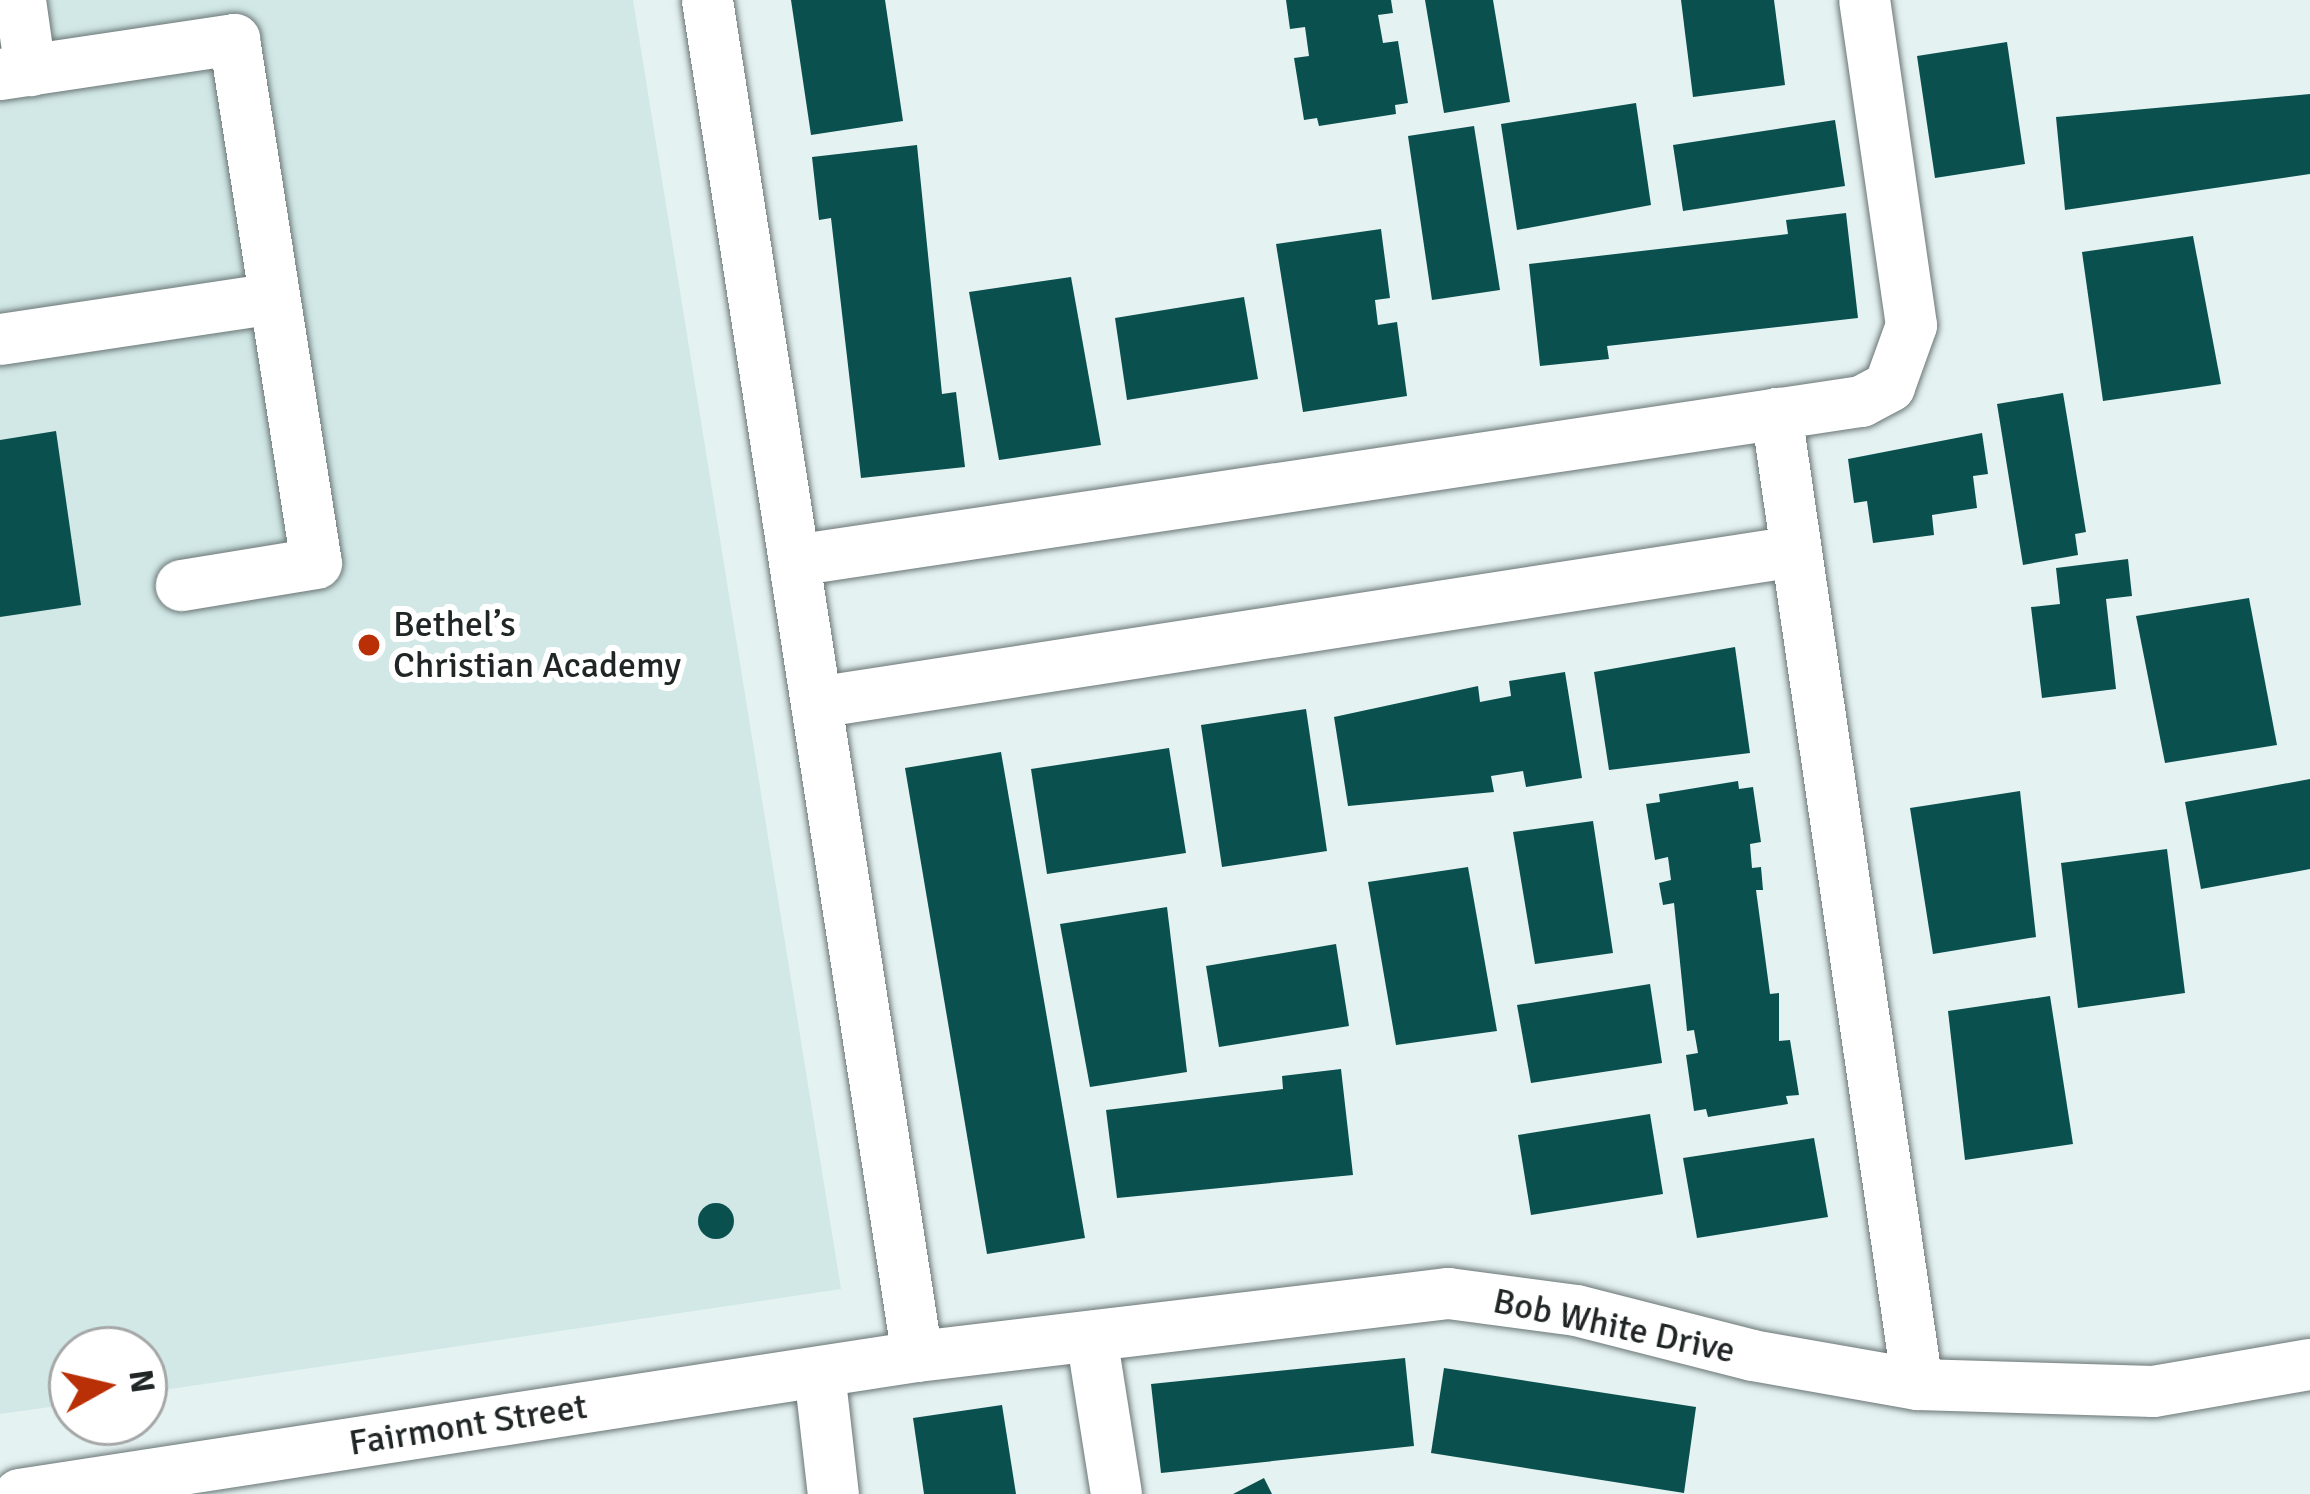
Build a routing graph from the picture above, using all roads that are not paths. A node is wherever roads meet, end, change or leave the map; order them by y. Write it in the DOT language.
graph roads {
  1 [pos="20,0"];
  2 [pos="707,0"];
  3 [pos="1864,0"];
  4 [pos="15,72"];
  5 [pos="274,298"];
  6 [pos="0,339"];
  7 [pos="1776,412"];
  8 [pos="1795,551"];
  9 [pos="794,560"];
  10 [pos="181,585"];
  11 [pos="816,702"];
  12 [pos="1091,1336"];
  13 [pos="917,1356"];
  14 [pos="2310,1364"];
  15 [pos="819,1372"];
  16 [pos="1917,1384"];
  17 [pos="19,1494"];
  18 [pos="833,1494"];
  19 [pos="1116,1494"];
  1 -- 4 [label="street"];
  2 -- 9 [label="street"];
  3 -- 7 [label="street"];
  4 -- 5 [label="street"];
  5 -- 6 [label="street"];
  5 -- 10 [label="street"];
  7 -- 8 [label="street"];
  7 -- 9 [label="street"];
  8 -- 11 [label="street"];
  8 -- 16 [label="street"];
  9 -- 11 [label="street"];
  11 -- 13 [label="street"];
  12 -- 13 [label="street, Bob White Drive"];
  12 -- 16 [label="street, Bob White Drive"];
  12 -- 19 [label="street"];
  13 -- 15 [label="street, Fairmont Street"];
  14 -- 16 [label="street, Bob White Drive"];
  15 -- 17 [label="street, Fairmont Street"];
  15 -- 18 [label="street"];
}
